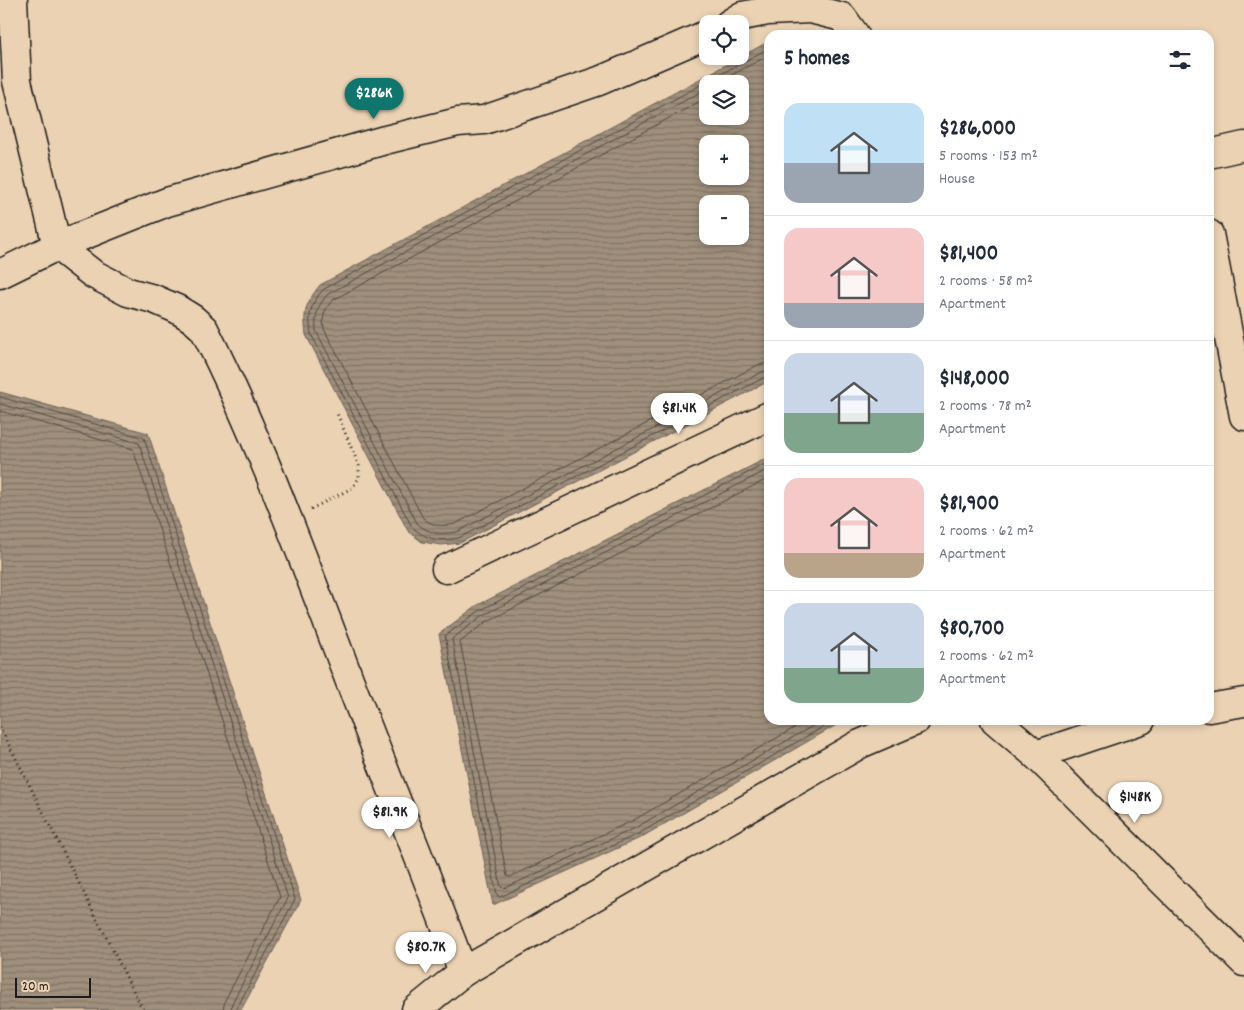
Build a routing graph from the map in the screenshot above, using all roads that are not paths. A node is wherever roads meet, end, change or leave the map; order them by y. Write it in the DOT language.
graph roads {
  1 [pos="13,0"];
  2 [pos="736,13"];
  3 [pos="851,30"];
  4 [pos="699,38"];
  5 [pos="1244,146"];
  6 [pos="1214,153"];
  7 [pos="57,246"];
  8 [pos="1214,260"];
  9 [pos="0,274"];
  10 [pos="1244,416"];
  11 [pos="764,418"];
  12 [pos="446,570"];
  13 [pos="1244,702"];
  14 [pos="1214,707"];
  15 [pos="905,725"];
  16 [pos="1001,725"];
  17 [pos="1125,725"];
  18 [pos="1036,754"];
  19 [pos="1244,962"];
  20 [pos="463,972"];
  21 [pos="416,1010"];
  1 -- 7 [label="street"];
  2 -- 3 [label="street"];
  4 -- 7 [label="street"];
  5 -- 6 [label="street"];
  7 -- 9 [label="street"];
  7 -- 20 [label="street"];
  8 -- 10 [label="street"];
  11 -- 12 [label="street"];
  13 -- 14 [label="street"];
  15 -- 20 [label="street"];
  16 -- 18 [label="street"];
  17 -- 18 [label="street"];
  18 -- 19 [label="street"];
  20 -- 21 [label="street"];
}
